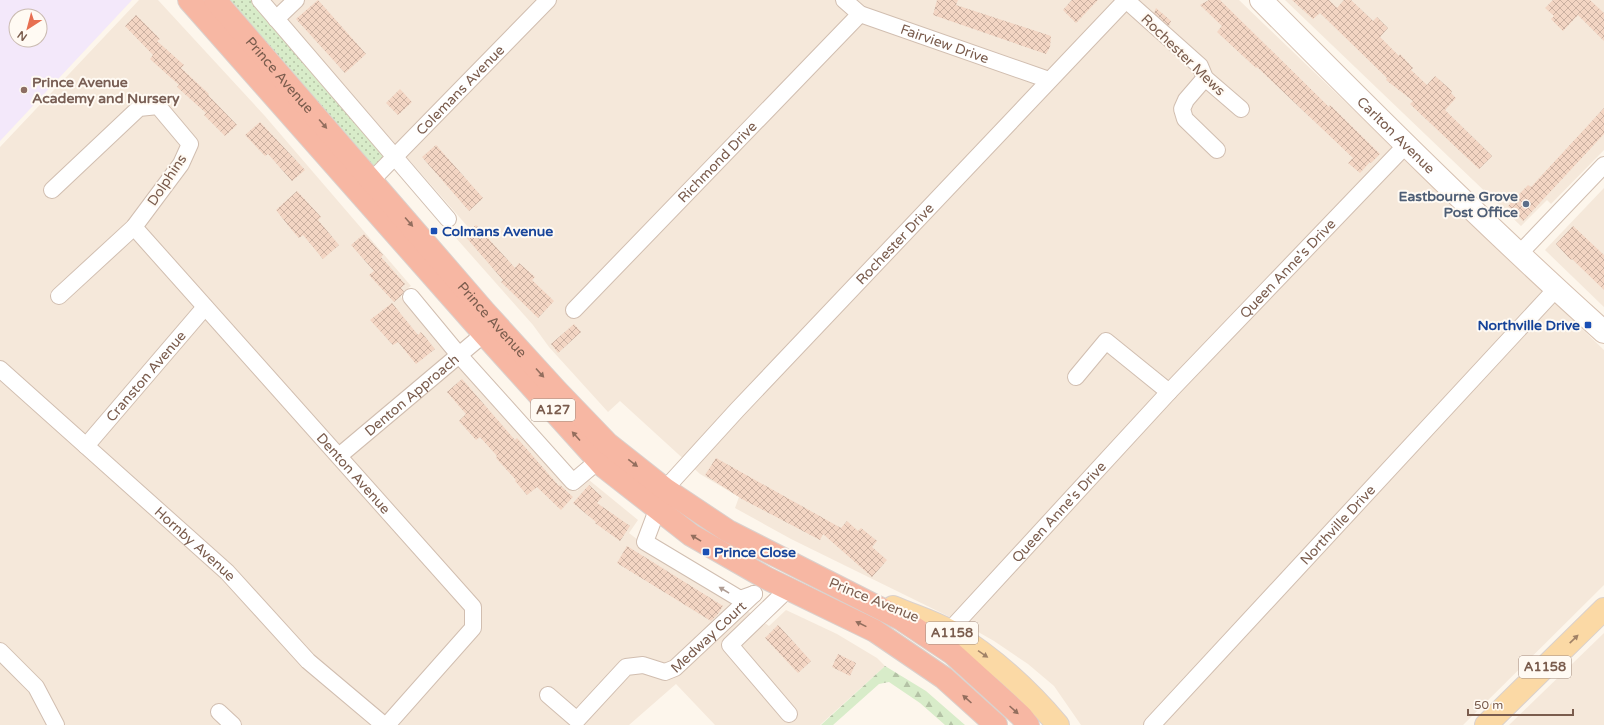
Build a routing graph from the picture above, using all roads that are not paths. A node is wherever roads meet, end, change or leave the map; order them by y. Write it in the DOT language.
graph roads {
  1 [pos="189,0"];
  2 [pos="215,0"];
  3 [pos="260,0"];
  4 [pos="296,0"];
  5 [pos="548,0"];
  6 [pos="844,0"];
  7 [pos="1126,0"];
  8 [pos="1261,0"];
  9 [pos="860,14"];
  10 [pos="276,19"];
  11 [pos="1205,78"];
  12 [pos="1049,80"];
  13 [pos="1241,109"];
  14 [pos="1406,145"];
  15 [pos="1217,150"];
  16 [pos="395,157"];
  17 [pos="1604,166"];
  18 [pos="372,180"];
  19 [pos="52,190"];
  20 [pos="448,219"];
  21 [pos="134,227"];
  22 [pos="1520,253"];
  23 [pos="1556,289"];
  24 [pos="59,296"];
  25 [pos="411,297"];
  26 [pos="205,307"];
  27 [pos="574,310"];
  28 [pos="1604,332"];
  29 [pos="484,334"];
  30 [pos="459,355"];
  31 [pos="0,369"];
  32 [pos="1076,376"];
  33 [pos="1169,392"];
  34 [pos="86,446"];
  35 [pos="339,456"];
  36 [pos="598,461"];
  37 [pos="666,489"];
  38 [pos="657,510"];
  39 [pos="821,579"];
  40 [pos="760,586"];
  41 [pos="788,589"];
  42 [pos="1604,610"];
  43 [pos="949,630"];
  44 [pos="0,651"];
  45 [pos="548,695"];
  46 [pos="219,712"];
  47 [pos="790,714"];
  48 [pos="56,725"];
  49 [pos="233,725"];
  50 [pos="384,725"];
  51 [pos="388,725"];
  52 [pos="996,725"];
  53 [pos="1028,725"];
  54 [pos="1058,725"];
  55 [pos="1152,725"];
  56 [pos="1486,725"];
  1 -- 29 [label="highway, Prince Avenue / A127"];
  2 -- 18 [label="highway, Prince Avenue / A127, one-way"];
  3 -- 10 [label="street"];
  4 -- 10 [label="street"];
  5 -- 16 [label="street, Colemans Avenue"];
  6 -- 9 [label="street, Fairview Drive"];
  7 -- 11 [label="street, Rochester Mews"];
  7 -- 12 [label="street, Rochester Drive"];
  8 -- 14 [label="street, Carlton Avenue"];
  9 -- 12 [label="street, Fairview Drive"];
  9 -- 27 [label="street, Richmond Drive"];
  10 -- 16 [label="street"];
  11 -- 13 [label="street, Rochester Mews"];
  11 -- 15 [label="street"];
  12 -- 37 [label="street, Rochester Drive"];
  14 -- 22 [label="street, Carlton Avenue"];
  14 -- 33 [label="street, Queen Anne's Drive"];
  16 -- 18 [label="street, Colemans Avenue"];
  16 -- 20 [label="street"];
  17 -- 22 [label="street"];
  18 -- 37 [label="highway, Prince Avenue / A127, one-way"];
  19 -- 21 [label="street, Dolphins"];
  21 -- 24 [label="street, Dolphins"];
  21 -- 26 [label="street, Denton Avenue"];
  22 -- 23 [label="street, Carlton Avenue"];
  23 -- 28 [label="street, Carlton Avenue"];
  23 -- 55 [label="street, Northville Drive"];
  25 -- 30 [label="street"];
  26 -- 34 [label="street, Cranston Avenue"];
  26 -- 35 [label="street, Denton Avenue"];
  29 -- 30 [label="street, Denton Approach"];
  36 -- 29 [label="highway, Prince Avenue / A127, one-way"];
  30 -- 35 [label="street, Denton Approach"];
  30 -- 36 [label="street"];
  31 -- 34 [label="street, Hornby Avenue"];
  32 -- 33 [label="street"];
  33 -- 43 [label="street, Queen Anne's Drive"];
  34 -- 50 [label="street, Hornby Avenue"];
  35 -- 51 [label="street, Denton Avenue"];
  36 -- 38 [label="highway, Prince Avenue / A127"];
  37 -- 39 [label="highway, Prince Avenue / A127"];
  40 -- 38 [label="highway, Prince Avenue / A127, one-way"];
  40 -- 38 [label="street, one-way"];
  39 -- 43 [label="main road, Prince Avenue / A1158"];
  39 -- 53 [label="highway, Prince Avenue / A127, one-way"];
  40 -- 41 [label="highway, Prince Avenue / A127"];
  40 -- 45 [label="street, Medway Court"];
  41 -- 47 [label="street"];
  52 -- 41 [label="highway, Prince Avenue / A127, one-way"];
  56 -- 42 [label="main road, A1158, one-way"];
  43 -- 54 [label="main road, Prince Avenue / A1158, one-way"];
  44 -- 48 [label="street"];
  46 -- 49 [label="street"];
}
